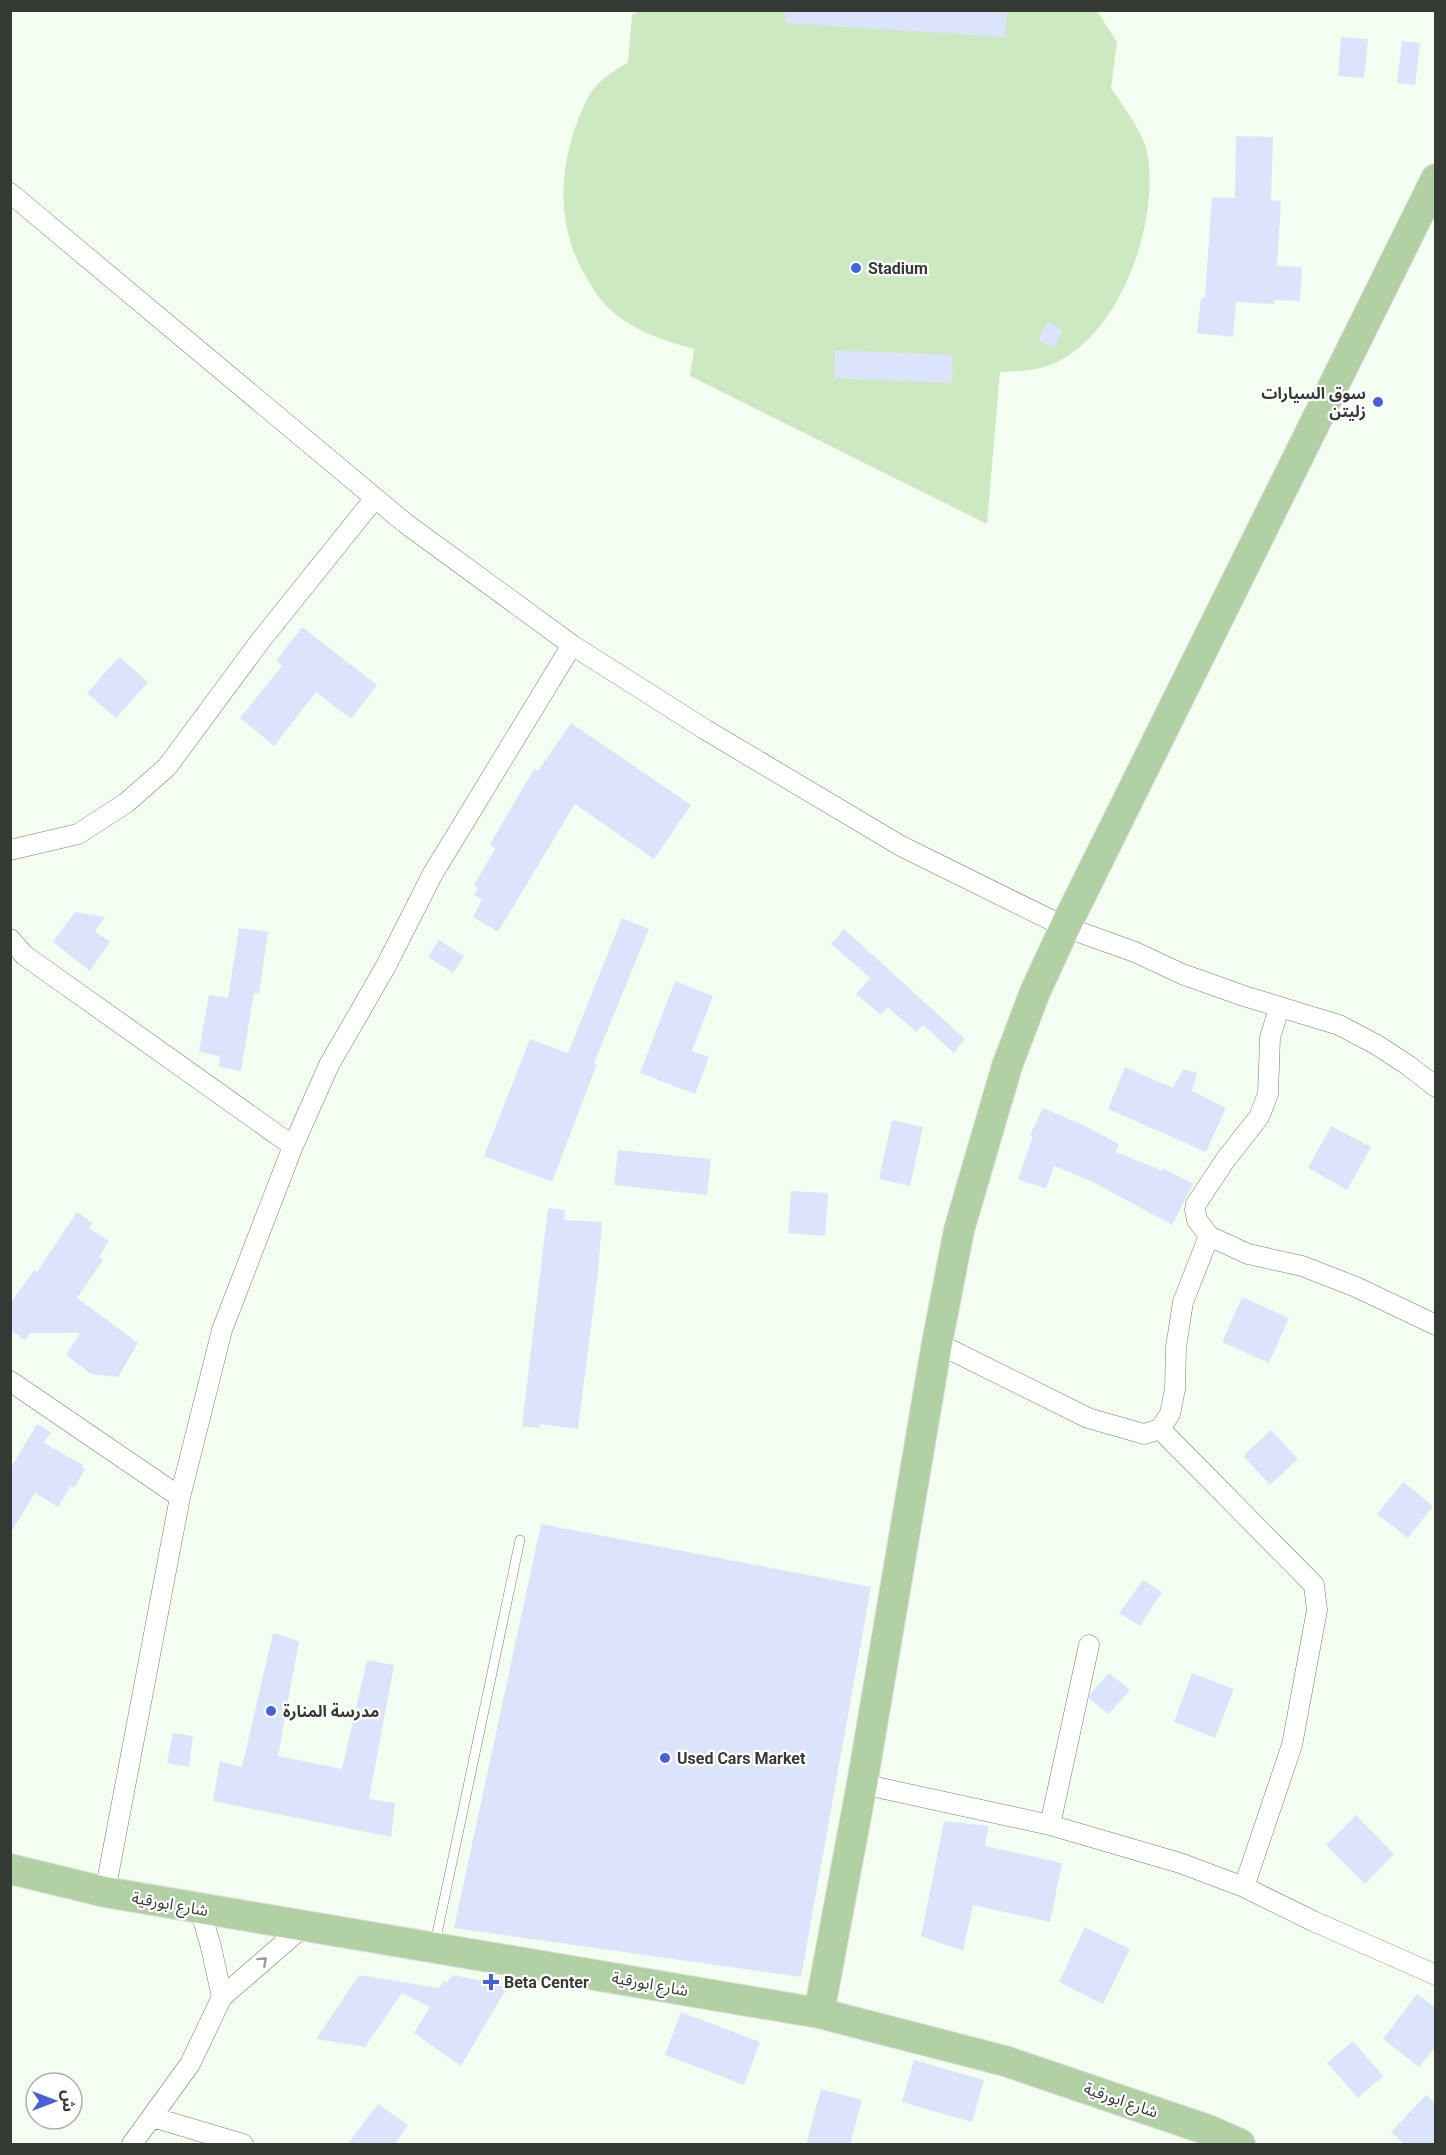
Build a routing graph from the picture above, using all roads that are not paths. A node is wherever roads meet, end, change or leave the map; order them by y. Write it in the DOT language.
graph roads {
  1 [pos="1436,179"];
  2 [pos="10,193"];
  3 [pos="375,498"];
  4 [pos="572,645"];
  5 [pos="10,850"];
  6 [pos="1065,927"];
  7 [pos="10,939"];
  8 [pos="1279,1008"];
  9 [pos="1436,1086"];
  10 [pos="293,1146"];
  11 [pos="1209,1236"];
  12 [pos="1436,1324"];
  13 [pos="937,1343"];
  14 [pos="10,1381"];
  15 [pos="1160,1429"];
  16 [pos="180,1497"];
  17 [pos="520,1540"];
  18 [pos="1089,1646"];
  19 [pos="862,1784"];
  20 [pos="1050,1825"];
  21 [pos="10,1869"];
  22 [pos="1244,1887"];
  23 [pos="105,1892"];
  24 [pos="200,1909"];
  25 [pos="305,1925"];
  26 [pos="434,1947"];
  27 [pos="1436,1976"];
  28 [pos="222,1997"];
  29 [pos="819,2013"];
  30 [pos="152,2117"];
  31 [pos="1204,2137"];
  32 [pos="132,2145"];
  33 [pos="243,2145"];
  34 [pos="1240,2145"];
  1 -- 6 [label="main road"];
  2 -- 3 [label="street"];
  3 -- 4 [label="street"];
  3 -- 5 [label="street"];
  4 -- 6 [label="street"];
  4 -- 10 [label="street"];
  6 -- 8 [label="street"];
  6 -- 13 [label="main road"];
  7 -- 10 [label="street"];
  8 -- 9 [label="street"];
  8 -- 11 [label="street"];
  10 -- 16 [label="street"];
  11 -- 12 [label="street"];
  11 -- 15 [label="street"];
  13 -- 15 [label="street"];
  13 -- 19 [label="main road"];
  14 -- 16 [label="street"];
  15 -- 22 [label="street"];
  16 -- 23 [label="street"];
  17 -- 26 [label="lane"];
  18 -- 20 [label="street"];
  19 -- 20 [label="street"];
  19 -- 29 [label="main road"];
  20 -- 22 [label="street"];
  21 -- 23 [label="main road, شارع ابورقية"];
  22 -- 27 [label="street"];
  23 -- 24 [label="main road, شارع ابورقية"];
  24 -- 25 [label="main road, شارع ابورقية"];
  24 -- 28 [label="street"];
  25 -- 26 [label="main road, شارع ابورقية"];
  28 -- 25 [label="street, one-way"];
  26 -- 29 [label="main road, شارع ابورقية"];
  28 -- 30 [label="street"];
  29 -- 31 [label="main road, شارع ابورقية"];
  30 -- 32 [label="street"];
  30 -- 33 [label="street"];
  31 -- 34 [label="main road, شارع ابورقية"];
}
